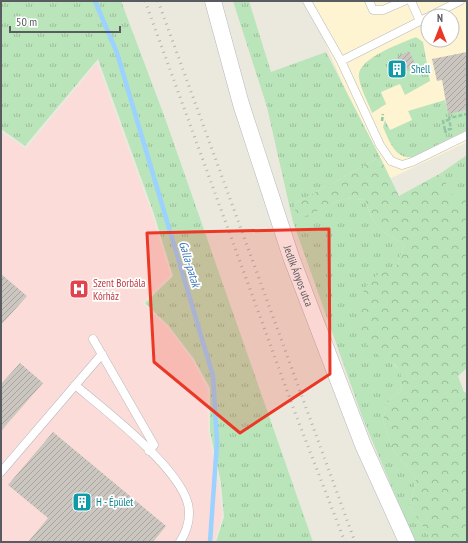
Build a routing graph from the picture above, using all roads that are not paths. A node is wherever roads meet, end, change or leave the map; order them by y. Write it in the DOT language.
graph roads {
  1 [pos="213,1"];
  2 [pos="307,1"];
  3 [pos="369,1"];
  4 [pos="404,1"];
  5 [pos="411,1"];
  6 [pos="460,1"];
  7 [pos="446,8"];
  8 [pos="420,11"];
  9 [pos="420,21"];
  10 [pos="341,61"];
  11 [pos="467,134"];
  12 [pos="93,339"];
  13 [pos="102,354"];
  14 [pos="75,385"];
  15 [pos="149,451"];
  16 [pos="1,472"];
  17 [pos="180,542"];
  18 [pos="407,542"];
  1 -- 18 [label="street, Jedlik Ányos utca"];
  2 -- 10 [label="lane"];
  3 -- 4 [label="lane"];
  5 -- 8 [label="lane"];
  6 -- 7 [label="lane"];
  9 -- 10 [label="lane"];
  10 -- 11 [label="lane"];
  12 -- 13 [label="lane"];
  13 -- 14 [label="lane"];
  13 -- 15 [label="lane"];
  14 -- 15 [label="lane"];
  14 -- 16 [label="lane"];
  15 -- 17 [label="lane"];
}
